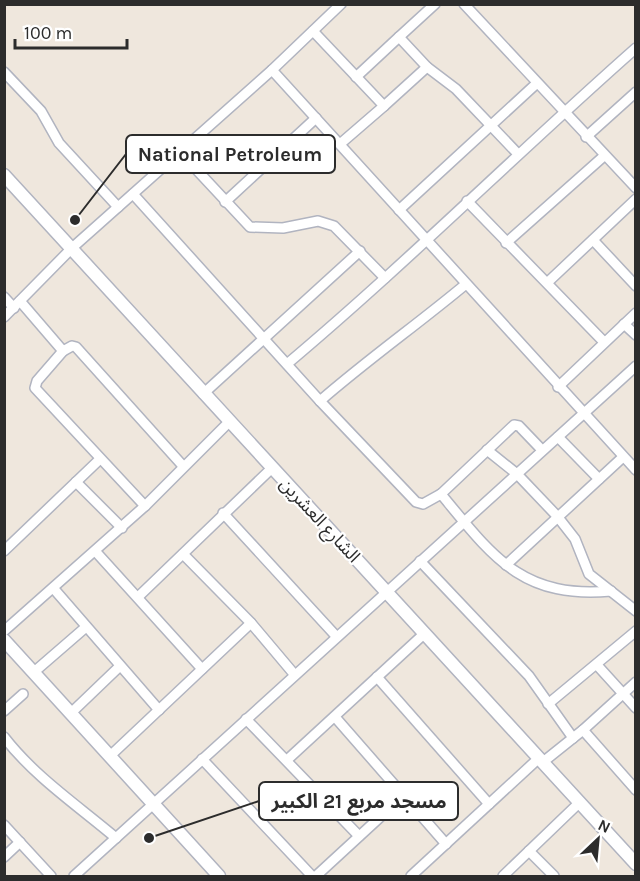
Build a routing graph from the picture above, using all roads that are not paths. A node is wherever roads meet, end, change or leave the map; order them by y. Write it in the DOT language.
graph roads {
  1 [pos="341,4"];
  2 [pos="435,4"];
  3 [pos="464,4"];
  4 [pos="313,31"];
  5 [pos="399,37"];
  6 [pos="636,48"];
  7 [pos="427,67"];
  8 [pos="272,70"];
  9 [pos="4,72"];
  10 [pos="356,77"];
  11 [pos="536,84"];
  12 [pos="636,92"];
  13 [pos="384,106"];
  14 [pos="563,112"];
  15 [pos="316,118"];
  16 [pos="491,126"];
  17 [pos="586,137"];
  18 [pos="340,144"];
  19 [pos="180,152"];
  20 [pos="518,153"];
  21 [pos="604,156"];
  22 [pos="4,175"];
  23 [pos="636,188"];
  24 [pos="133,194"];
  25 [pos="636,199"];
  26 [pos="467,201"];
  27 [pos="225,202"];
  28 [pos="118,207"];
  29 [pos="399,210"];
  30 [pos="426,239"];
  31 [pos="593,240"];
  32 [pos="506,243"];
  33 [pos="72,248"];
  34 [pos="360,252"];
  35 [pos="385,278"];
  36 [pos="548,282"];
  37 [pos="466,284"];
  38 [pos="636,286"];
  39 [pos="4,297"];
  40 [pos="17,305"];
  41 [pos="636,313"];
  42 [pos="4,317"];
  43 [pos="624,324"];
  44 [pos="636,335"];
  45 [pos="264,337"];
  46 [pos="604,342"];
  47 [pos="63,351"];
  48 [pos="287,364"];
  49 [pos="636,366"];
  50 [pos="558,387"];
  51 [pos="203,394"];
  52 [pos="320,401"];
  53 [pos="584,416"];
  54 [pos="229,422"];
  55 [pos="558,437"];
  56 [pos="488,450"];
  57 [pos="542,450"];
  58 [pos="623,457"];
  59 [pos="99,460"];
  60 [pos="183,466"];
  61 [pos="272,468"];
  62 [pos="636,470"];
  63 [pos="517,474"];
  64 [pos="599,479"];
  65 [pos="76,482"];
  66 [pos="441,494"];
  67 [pos="145,506"];
  68 [pos="223,513"];
  69 [pos="557,516"];
  70 [pos="464,522"];
  71 [pos="122,528"];
  72 [pos="4,536"];
  73 [pos="8,547"];
  74 [pos="96,552"];
  75 [pos="183,554"];
  76 [pos="420,561"];
  77 [pos="506,565"];
  78 [pos="54,589"];
  79 [pos="386,591"];
  80 [pos="611,591"];
  81 [pos="138,597"];
  82 [pos="636,611"];
  83 [pos="251,623"];
  84 [pos="86,627"];
  85 [pos="4,631"];
  86 [pos="636,631"];
  87 [pos="425,633"];
  88 [pos="336,636"];
  89 [pos="4,640"];
  90 [pos="597,665"];
  91 [pos="120,666"];
  92 [pos="202,669"];
  93 [pos="34,672"];
  94 [pos="294,674"];
  95 [pos="377,677"];
  96 [pos="636,682"];
  97 [pos="23,694"];
  98 [pos="623,694"];
  99 [pos="548,704"];
  100 [pos="636,708"];
  101 [pos="159,710"];
  102 [pos="4,711"];
  103 [pos="71,713"];
  104 [pos="335,717"];
  105 [pos="246,719"];
  106 [pos="583,730"];
  107 [pos="4,737"];
  108 [pos="573,738"];
  109 [pos="110,756"];
  110 [pos="202,759"];
  111 [pos="287,760"];
  112 [pos="541,760"];
  113 [pos="636,790"];
  114 [pos="403,796"];
  115 [pos="580,802"];
  116 [pos="153,804"];
  117 [pos="489,804"];
  118 [pos="4,825"];
  119 [pos="358,836"];
  120 [pos="116,838"];
  121 [pos="20,842"];
  122 [pos="446,844"];
  123 [pos="529,851"];
  124 [pos="4,857"];
  125 [pos="636,864"];
  126 [pos="51,876"];
  127 [pos="74,876"];
  128 [pos="219,876"];
  129 [pos="314,876"];
  130 [pos="411,876"];
  131 [pos="503,876"];
  132 [pos="554,876"];
  1 -- 4 [label="street"];
  2 -- 5 [label="street"];
  3 -- 11 [label="street"];
  4 -- 8 [label="street"];
  4 -- 10 [label="street"];
  5 -- 7 [label="street"];
  5 -- 10 [label="street"];
  6 -- 14 [label="street"];
  7 -- 13 [label="street"];
  7 -- 16 [label="street"];
  8 -- 15 [label="street"];
  8 -- 19 [label="street"];
  9 -- 28 [label="street"];
  10 -- 13 [label="street"];
  11 -- 14 [label="street"];
  11 -- 16 [label="street"];
  12 -- 17 [label="street"];
  13 -- 18 [label="street"];
  14 -- 17 [label="street"];
  14 -- 20 [label="street"];
  15 -- 18 [label="street"];
  15 -- 27 [label="street"];
  16 -- 20 [label="street"];
  16 -- 29 [label="street"];
  17 -- 21 [label="street"];
  18 -- 29 [label="street"];
  19 -- 24 [label="street"];
  19 -- 27 [label="street"];
  20 -- 26 [label="street"];
  21 -- 23 [label="street"];
  21 -- 32 [label="street"];
  22 -- 33 [label="street, الشارع العشرين"];
  24 -- 28 [label="street"];
  24 -- 45 [label="street"];
  25 -- 31 [label="street"];
  26 -- 30 [label="street"];
  26 -- 32 [label="street"];
  27 -- 34 [label="street"];
  28 -- 33 [label="street"];
  29 -- 30 [label="street"];
  30 -- 35 [label="street"];
  30 -- 37 [label="street"];
  31 -- 36 [label="street"];
  31 -- 38 [label="street"];
  32 -- 36 [label="street"];
  33 -- 40 [label="street"];
  33 -- 51 [label="street, الشارع العشرين"];
  34 -- 35 [label="street"];
  34 -- 45 [label="street"];
  35 -- 48 [label="street"];
  36 -- 46 [label="street"];
  37 -- 50 [label="street"];
  37 -- 52 [label="street"];
  39 -- 40 [label="street"];
  40 -- 42 [label="street"];
  40 -- 47 [label="street"];
  41 -- 43 [label="street"];
  43 -- 44 [label="street"];
  43 -- 46 [label="street"];
  45 -- 48 [label="street"];
  45 -- 51 [label="street"];
  46 -- 50 [label="street"];
  47 -- 59 [label="street"];
  47 -- 60 [label="street"];
  48 -- 52 [label="street"];
  49 -- 53 [label="street"];
  50 -- 53 [label="street"];
  51 -- 54 [label="street, الشارع العشرين"];
  52 -- 66 [label="street"];
  53 -- 55 [label="street"];
  53 -- 58 [label="street"];
  54 -- 60 [label="street"];
  54 -- 61 [label="street, الشارع العشرين"];
  55 -- 57 [label="street"];
  55 -- 64 [label="street"];
  56 -- 57 [label="street"];
  56 -- 63 [label="street"];
  56 -- 66 [label="street"];
  57 -- 63 [label="street"];
  58 -- 62 [label="street"];
  58 -- 64 [label="street"];
  59 -- 65 [label="street"];
  59 -- 67 [label="street"];
  60 -- 67 [label="street"];
  61 -- 68 [label="street"];
  61 -- 79 [label="street, الشارع العشرين"];
  63 -- 69 [label="street"];
  63 -- 70 [label="street"];
  64 -- 69 [label="street"];
  65 -- 71 [label="street"];
  65 -- 73 [label="street"];
  66 -- 70 [label="street"];
  67 -- 71 [label="street"];
  68 -- 75 [label="street"];
  68 -- 88 [label="street"];
  69 -- 77 [label="street"];
  69 -- 80 [label="street"];
  70 -- 76 [label="street"];
  70 -- 77 [label="street"];
  71 -- 74 [label="street"];
  72 -- 73 [label="street"];
  74 -- 78 [label="street"];
  74 -- 81 [label="street"];
  75 -- 81 [label="street"];
  75 -- 83 [label="street"];
  76 -- 79 [label="street"];
  76 -- 99 [label="street"];
  77 -- 80 [label="street"];
  78 -- 84 [label="street"];
  78 -- 85 [label="street"];
  79 -- 87 [label="street, الشارع العشرين"];
  79 -- 88 [label="street"];
  80 -- 82 [label="street"];
  81 -- 92 [label="street"];
  83 -- 92 [label="street"];
  83 -- 94 [label="street"];
  84 -- 91 [label="street"];
  84 -- 93 [label="street"];
  86 -- 90 [label="street"];
  87 -- 95 [label="street"];
  87 -- 112 [label="street, الشارع العشرين"];
  88 -- 94 [label="street"];
  89 -- 93 [label="street"];
  90 -- 98 [label="street"];
  90 -- 99 [label="street"];
  91 -- 101 [label="street"];
  91 -- 103 [label="street"];
  92 -- 101 [label="street"];
  93 -- 103 [label="street"];
  94 -- 105 [label="street"];
  95 -- 104 [label="street"];
  95 -- 117 [label="street"];
  96 -- 98 [label="street"];
  97 -- 102 [label="street"];
  98 -- 100 [label="street"];
  98 -- 106 [label="street"];
  99 -- 108 [label="street"];
  101 -- 109 [label="street"];
  103 -- 109 [label="street"];
  104 -- 111 [label="street"];
  104 -- 114 [label="street"];
  105 -- 110 [label="street"];
  105 -- 111 [label="street"];
  106 -- 108 [label="street"];
  106 -- 113 [label="street"];
  107 -- 120 [label="street"];
  108 -- 112 [label="street"];
  109 -- 116 [label="street"];
  110 -- 116 [label="street"];
  110 -- 129 [label="street"];
  111 -- 119 [label="street"];
  112 -- 115 [label="street, الشارع العشرين"];
  112 -- 117 [label="street"];
  114 -- 119 [label="street"];
  114 -- 122 [label="street"];
  115 -- 123 [label="street"];
  115 -- 125 [label="street, الشارع العشرين"];
  116 -- 120 [label="street"];
  116 -- 128 [label="street"];
  117 -- 122 [label="street"];
  118 -- 121 [label="street"];
  119 -- 129 [label="street"];
  120 -- 127 [label="street"];
  121 -- 124 [label="street"];
  121 -- 126 [label="street"];
  122 -- 130 [label="street"];
  123 -- 131 [label="street"];
  123 -- 132 [label="street"];
}
